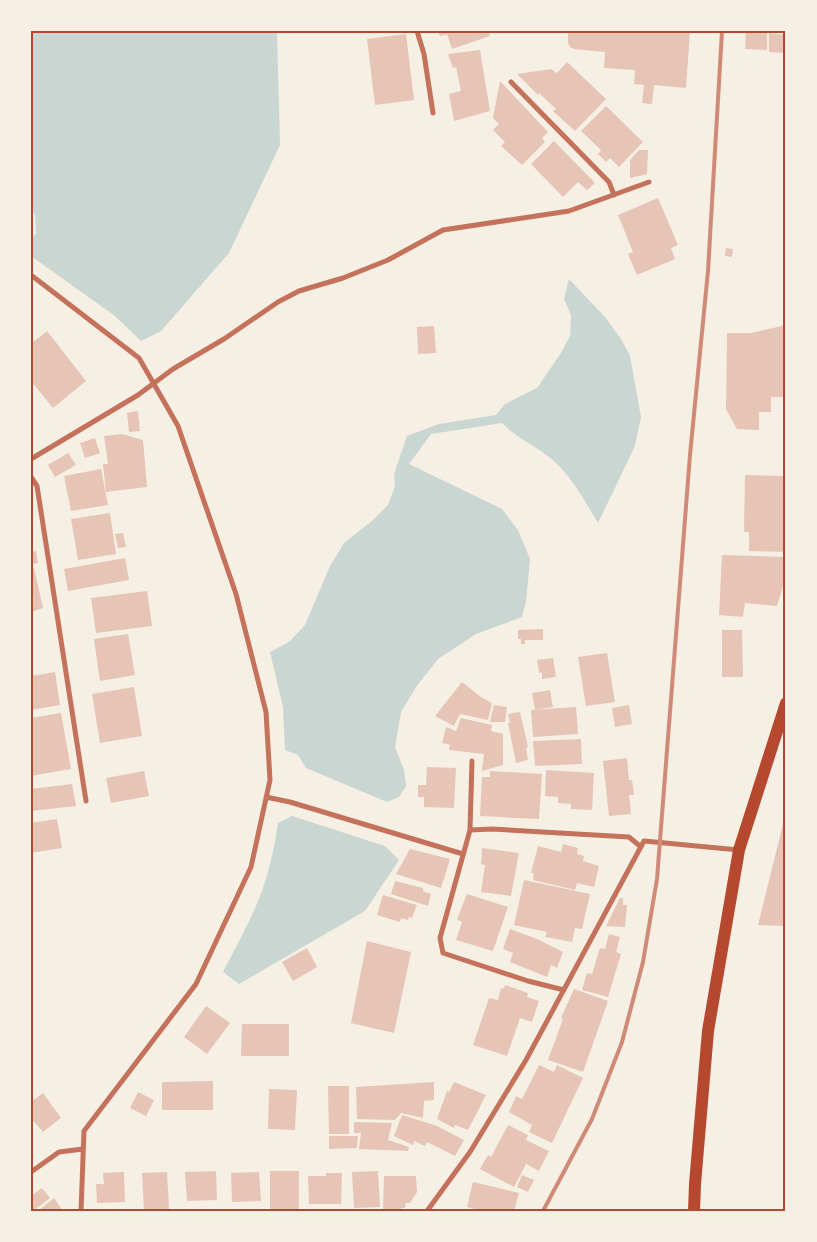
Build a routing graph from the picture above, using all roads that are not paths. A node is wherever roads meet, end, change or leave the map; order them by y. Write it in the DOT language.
graph roads {
  1 [pos="417,31"];
  2 [pos="511,82"];
  3 [pos="433,113"];
  4 [pos="649,182"];
  5 [pos="614,194"];
  6 [pos="31,275"];
  7 [pos="153,383"];
  8 [pos="31,459"];
  9 [pos="31,476"];
  10 [pos="786,703"];
  11 [pos="472,761"];
  12 [pos="266,797"];
  13 [pos="86,802"];
  14 [pos="470,830"];
  15 [pos="641,847"];
  16 [pos="739,850"];
  17 [pos="463,854"];
  18 [pos="564,990"];
  19 [pos="83,1149"];
  20 [pos="31,1172"];
  21 [pos="81,1211"];
  22 [pos="427,1211"];
  23 [pos="694,1211"];
  1 -- 3 [label="street"];
  2 -- 5 [label="street"];
  4 -- 5 [label="street"];
  5 -- 7 [label="street"];
  6 -- 7 [label="street"];
  7 -- 8 [label="street"];
  7 -- 12 [label="street"];
  9 -- 13 [label="street"];
  10 -- 16 [label="main road"];
  11 -- 14 [label="street"];
  12 -- 17 [label="street"];
  12 -- 19 [label="street"];
  14 -- 15 [label="street"];
  14 -- 17 [label="street"];
  15 -- 16 [label="street"];
  15 -- 18 [label="street"];
  16 -- 23 [label="main road"];
  17 -- 18 [label="street"];
  18 -- 22 [label="street"];
  19 -- 20 [label="street"];
  19 -- 21 [label="street"];
}
